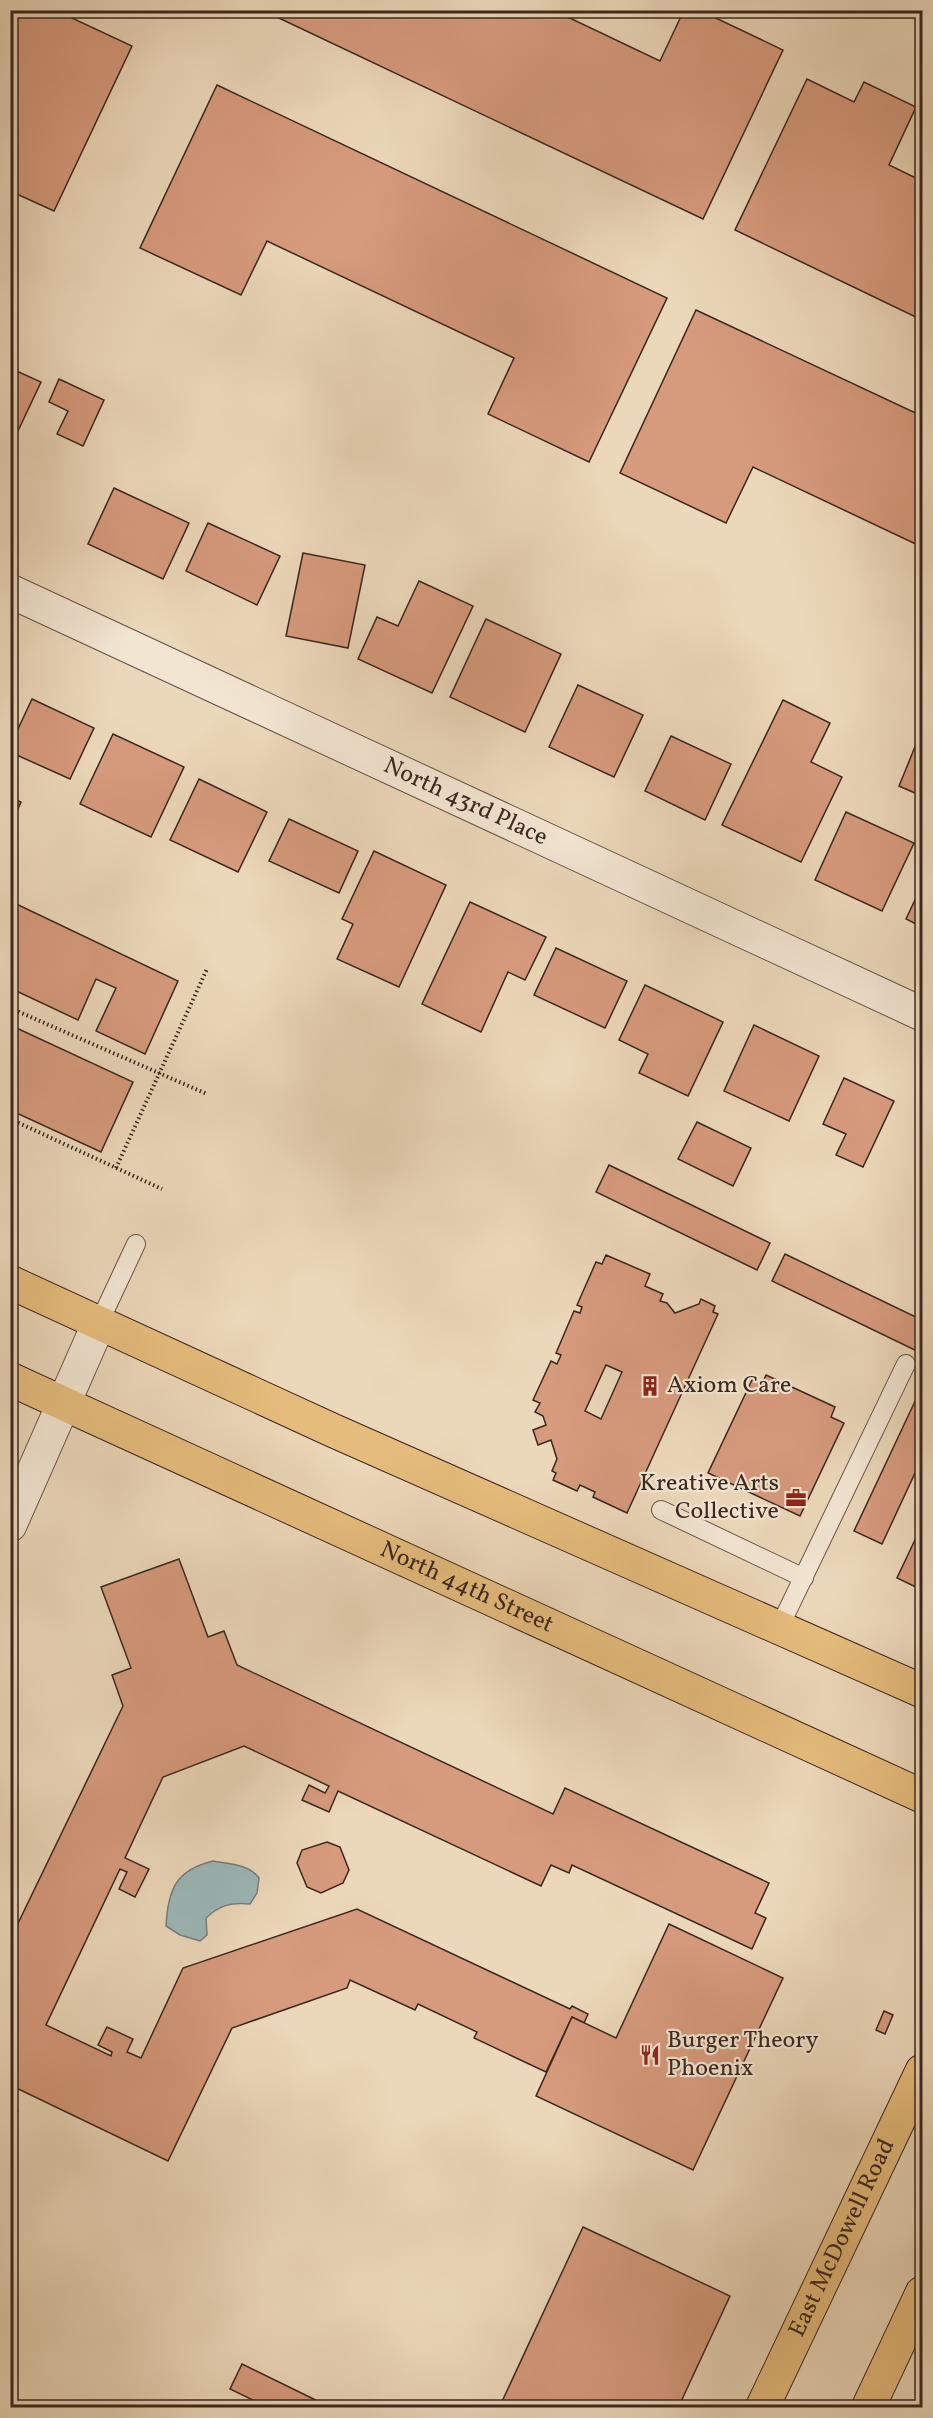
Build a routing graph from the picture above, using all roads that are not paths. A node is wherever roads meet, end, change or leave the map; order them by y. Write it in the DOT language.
graph roads {
  1 [pos="10,591"];
  2 [pos="922,1014"];
  3 [pos="136,1244"];
  4 [pos="10,1282"];
  5 [pos="99,1323"];
  6 [pos="906,1364"];
  7 [pos="11,1380"];
  8 [pos="65,1404"];
  9 [pos="661,1510"];
  10 [pos="10,1525"];
  11 [pos="804,1578"];
  12 [pos="779,1628"];
  13 [pos="922,1691"];
  14 [pos="922,1796"];
  15 [pos="922,2071"];
  16 [pos="922,2293"];
  17 [pos="762,2408"];
  18 [pos="868,2408"];
  1 -- 2 [label="street, North 43rd Place"];
  3 -- 5 [label="lane"];
  4 -- 5 [label="main road"];
  5 -- 8 [label="street"];
  5 -- 12 [label="main road"];
  6 -- 11 [label="lane"];
  7 -- 8 [label="main road, North 44th Street"];
  8 -- 10 [label="street"];
  8 -- 14 [label="main road, North 44th Street"];
  9 -- 11 [label="lane"];
  11 -- 12 [label="lane"];
  12 -- 13 [label="main road"];
  15 -- 17 [label="main road, East McDowell Road"];
  16 -- 18 [label="main road"];
}
